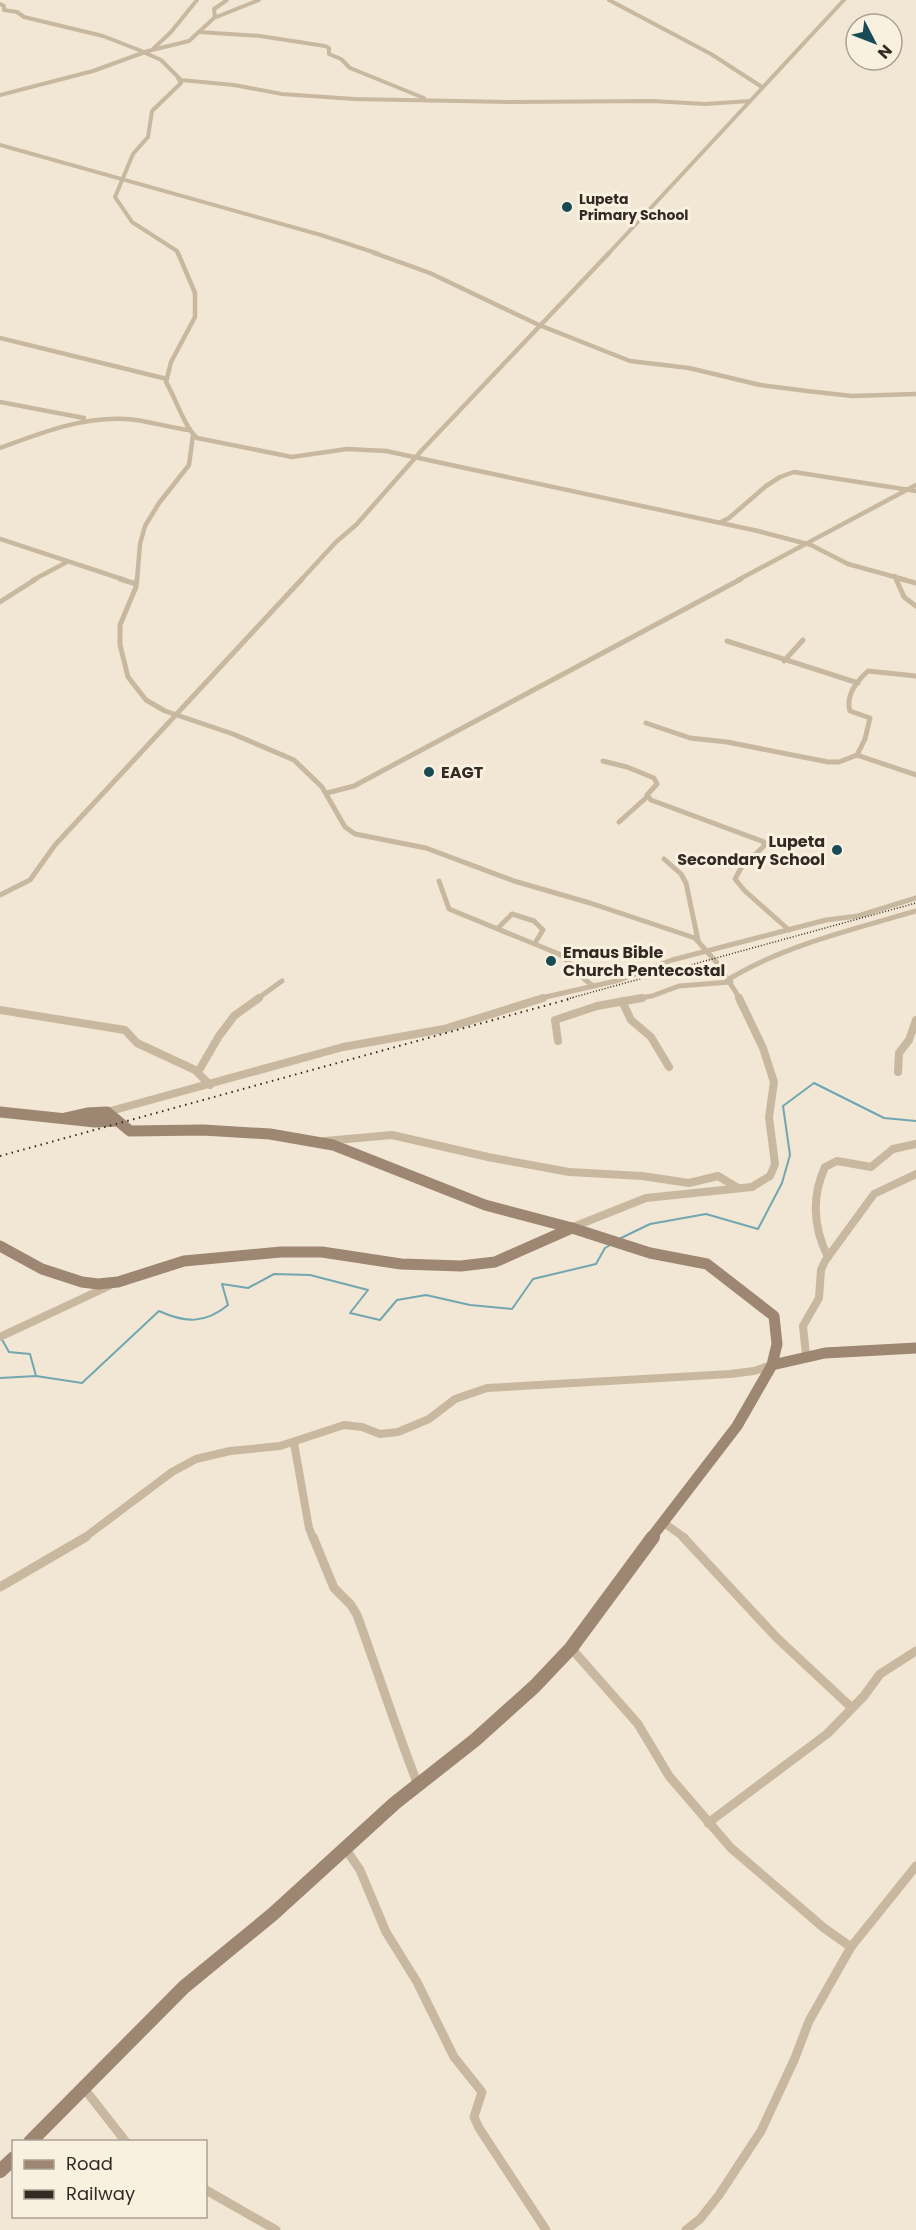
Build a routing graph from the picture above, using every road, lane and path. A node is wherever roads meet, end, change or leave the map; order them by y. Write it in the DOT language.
graph roads {
  1 [pos="196,0"];
  2 [pos="227,0"];
  3 [pos="258,0"];
  4 [pos="609,0"];
  5 [pos="843,0"];
  6 [pos="0,4"];
  7 [pos="215,18"];
  8 [pos="199,32"];
  9 [pos="153,49"];
  10 [pos="144,52"];
  11 [pos="178,78"];
  12 [pos="762,87"];
  13 [pos="0,95"];
  14 [pos="429,99"];
  15 [pos="750,101"];
  16 [pos="2,146"];
  17 [pos="124,178"];
  18 [pos="539,326"];
  19 [pos="0,338"];
  20 [pos="167,379"];
  21 [pos="916,394"];
  22 [pos="0,402"];
  23 [pos="95,418"];
  24 [pos="190,433"];
  25 [pos="0,448"];
  26 [pos="417,458"];
  27 [pos="916,485"];
  28 [pos="905,489"];
  29 [pos="916,490"];
  30 [pos="721,522"];
  31 [pos="0,539"];
  32 [pos="806,544"];
  33 [pos="67,562"];
  34 [pos="895,576"];
  35 [pos="916,583"];
  36 [pos="136,584"];
  37 [pos="0,602"];
  38 [pos="916,606"];
  39 [pos="803,640"];
  40 [pos="728,641"];
  41 [pos="784,661"];
  42 [pos="916,676"];
  43 [pos="858,683"];
  44 [pos="176,715"];
  45 [pos="646,723"];
  46 [pos="857,755"];
  47 [pos="603,761"];
  48 [pos="916,776"];
  49 [pos="327,793"];
  50 [pos="647,797"];
  51 [pos="619,822"];
  52 [pos="664,859"];
  53 [pos="439,881"];
  54 [pos="0,895"];
  55 [pos="916,898"];
  56 [pos="916,911"];
  57 [pos="498,928"];
  58 [pos="789,930"];
  59 [pos="698,940"];
  60 [pos="535,943"];
  61 [pos="708,951"];
  62 [pos="730,980"];
  63 [pos="282,981"];
  64 [pos="592,985"];
  65 [pos="622,1001"];
  66 [pos="0,1010"];
  67 [pos="916,1020"];
  68 [pos="558,1041"];
  69 [pos="669,1067"];
  70 [pos="198,1072"];
  71 [pos="898,1072"];
  72 [pos="210,1085"];
  73 [pos="0,1112"];
  74 [pos="107,1112"];
  75 [pos="65,1118"];
  76 [pos="117,1121"];
  77 [pos="321,1141"];
  78 [pos="916,1144"];
  79 [pos="916,1174"];
  80 [pos="741,1189"];
  81 [pos="577,1229"];
  82 [pos="0,1246"];
  83 [pos="828,1257"];
  84 [pos="118,1282"];
  85 [pos="0,1337"];
  86 [pos="916,1348"];
  87 [pos="806,1355"];
  88 [pos="772,1365"];
  89 [pos="294,1443"];
  90 [pos="664,1523"];
  91 [pos="0,1587"];
  92 [pos="571,1648"];
  93 [pos="916,1652"];
  94 [pos="852,1708"];
  95 [pos="418,1785"];
  96 [pos="708,1823"];
  97 [pos="345,1848"];
  98 [pos="916,1866"];
  99 [pos="851,1947"];
  100 [pos="83,2087"];
  101 [pos="32,2140"];
  102 [pos="124,2140"];
  103 [pos="12,2160"];
  104 [pos="0,2171"];
  105 [pos="207,2190"];
  106 [pos="276,2230"];
  107 [pos="546,2230"];
  108 [pos="686,2230"];
  1 -- 9 [label="street"];
  2 -- 7 [label="street"];
  3 -- 7 [label="street"];
  4 -- 12 [label="street"];
  5 -- 12 [label="street"];
  6 -- 10 [label="street"];
  7 -- 8 [label="street"];
  8 -- 9 [label="street"];
  8 -- 14 [label="street"];
  9 -- 10 [label="street"];
  10 -- 11 [label="street"];
  10 -- 13 [label="street"];
  11 -- 14 [label="street"];
  11 -- 17 [label="street"];
  12 -- 15 [label="street"];
  14 -- 15 [label="street"];
  15 -- 18 [label="street"];
  16 -- 17 [label="street"];
  17 -- 18 [label="street"];
  17 -- 20 [label="street"];
  18 -- 21 [label="street"];
  18 -- 26 [label="street"];
  19 -- 20 [label="street"];
  20 -- 24 [label="street"];
  22 -- 23 [label="street"];
  23 -- 24 [label="street"];
  23 -- 25 [label="street"];
  24 -- 26 [label="street"];
  24 -- 36 [label="street"];
  26 -- 30 [label="street"];
  26 -- 44 [label="street"];
  27 -- 28 [label="street"];
  28 -- 29 [label="street"];
  28 -- 30 [label="street"];
  28 -- 32 [label="street"];
  30 -- 32 [label="street"];
  31 -- 33 [label="street"];
  32 -- 34 [label="street"];
  32 -- 49 [label="street"];
  33 -- 36 [label="street"];
  33 -- 37 [label="street"];
  34 -- 35 [label="street"];
  34 -- 38 [label="street"];
  36 -- 44 [label="street"];
  39 -- 41 [label="street"];
  40 -- 41 [label="street"];
  41 -- 43 [label="street"];
  42 -- 43 [label="street"];
  43 -- 46 [label="street"];
  44 -- 49 [label="street"];
  44 -- 54 [label="street"];
  45 -- 46 [label="street"];
  46 -- 48 [label="street"];
  47 -- 50 [label="street"];
  49 -- 59 [label="street"];
  50 -- 51 [label="street"];
  50 -- 58 [label="street"];
  52 -- 59 [label="street"];
  53 -- 57 [label="street"];
  55 -- 58 [label="street"];
  56 -- 62 [label="street"];
  57 -- 60 [label="street"];
  57 -- 60 [label="street"];
  58 -- 61 [label="street"];
  59 -- 61 [label="street"];
  60 -- 64 [label="street"];
  61 -- 62 [label="street"];
  61 -- 64 [label="street"];
  62 -- 65 [label="street"];
  62 -- 80 [label="street"];
  63 -- 70 [label="street"];
  64 -- 72 [label="street"];
  65 -- 68 [label="street"];
  65 -- 69 [label="street"];
  66 -- 70 [label="street"];
  67 -- 71 [label="street"];
  70 -- 72 [label="street"];
  72 -- 74 [label="street"];
  73 -- 75 [label="street"];
  74 -- 75 [label="street"];
  74 -- 76 [label="street"];
  75 -- 76 [label="street"];
  76 -- 77 [label="street"];
  77 -- 80 [label="street"];
  77 -- 81 [label="street"];
  78 -- 83 [label="street"];
  79 -- 83 [label="street"];
  80 -- 81 [label="street"];
  81 -- 84 [label="street"];
  81 -- 88 [label="street"];
  82 -- 84 [label="street"];
  83 -- 87 [label="street"];
  84 -- 85 [label="street"];
  86 -- 87 [label="street"];
  87 -- 88 [label="street"];
  88 -- 89 [label="street"];
  88 -- 90 [label="street"];
  89 -- 91 [label="street"];
  89 -- 95 [label="street"];
  90 -- 92 [label="street"];
  90 -- 94 [label="street"];
  92 -- 95 [label="street"];
  92 -- 96 [label="street"];
  93 -- 94 [label="street"];
  94 -- 96 [label="street"];
  95 -- 97 [label="street"];
  96 -- 99 [label="street"];
  97 -- 100 [label="street"];
  97 -- 107 [label="street"];
  98 -- 99 [label="street"];
  99 -- 108 [label="street"];
  100 -- 101 [label="street"];
  100 -- 102 [label="street"];
  103 -- 104 [label="street"];
  105 -- 106 [label="street"];
}
